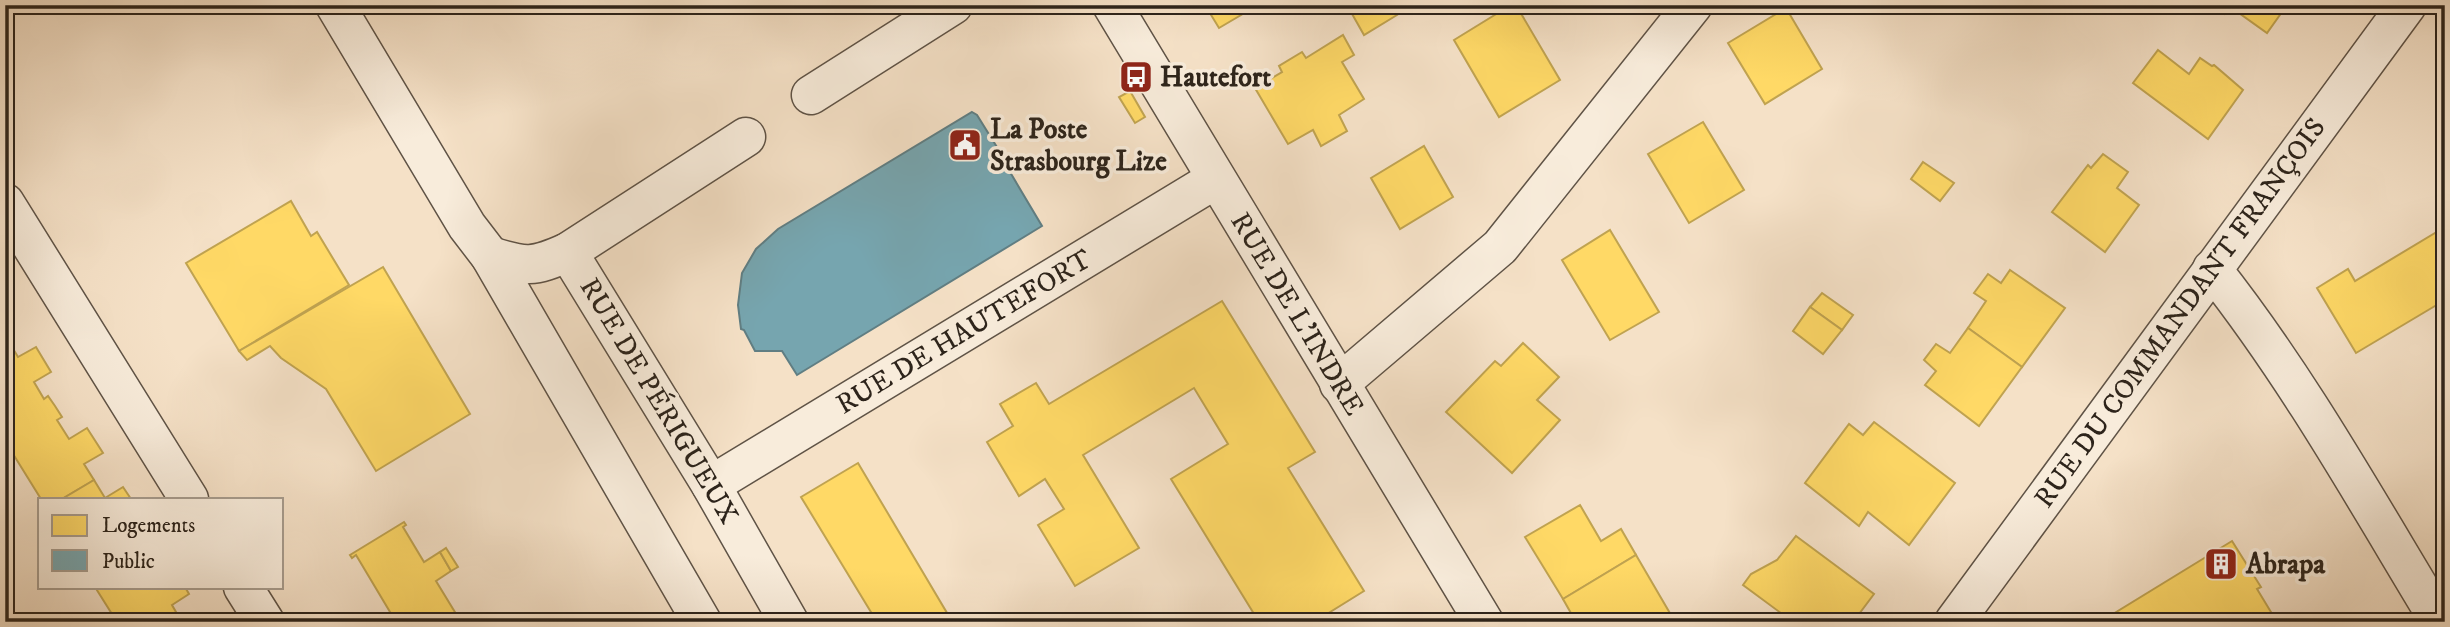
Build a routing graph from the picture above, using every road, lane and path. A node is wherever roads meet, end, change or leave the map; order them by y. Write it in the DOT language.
graph roads {
  1 [pos="335,5"];
  2 [pos="953,5"];
  3 [pos="1112,5"];
  4 [pos="1693,5"];
  5 [pos="2407,5"];
  6 [pos="811,95"];
  7 [pos="746,137"];
  8 [pos="1216,179"];
  9 [pos="5,203"];
  10 [pos="568,252"];
  11 [pos="490,256"];
  12 [pos="2212,269"];
  13 [pos="1339,384"];
  14 [pos="711,485"];
  15 [pos="188,498"];
  16 [pos="244,588"];
  17 [pos="265,622"];
  18 [pos="702,622"];
  19 [pos="789,622"];
  20 [pos="1484,622"];
  21 [pos="1954,622"];
  22 [pos="2440,622"];
  1 -- 11 [label="street"];
  2 -- 6 [label="street"];
  3 -- 8 [label="street, RUE DE L'INDRE"];
  4 -- 13 [label="street"];
  5 -- 12 [label="street, RUE DU COMMANDANT FRANÇOIS"];
  7 -- 10 [label="street"];
  8 -- 13 [label="street, RUE DE L'INDRE"];
  8 -- 14 [label="street, RUE DE HAUTEFORT"];
  9 -- 15 [label="street"];
  10 -- 11 [label="street, RUE DE PÉRIGUEUX"];
  10 -- 14 [label="street, RUE DE PÉRIGUEUX"];
  11 -- 18 [label="street"];
  12 -- 21 [label="street, RUE DU COMMANDANT FRANÇOIS"];
  12 -- 22 [label="street"];
  13 -- 20 [label="street, RUE DE L'INDRE"];
  14 -- 19 [label="street, RUE DE PÉRIGUEUX"];
  16 -- 17 [label="street"];
}
